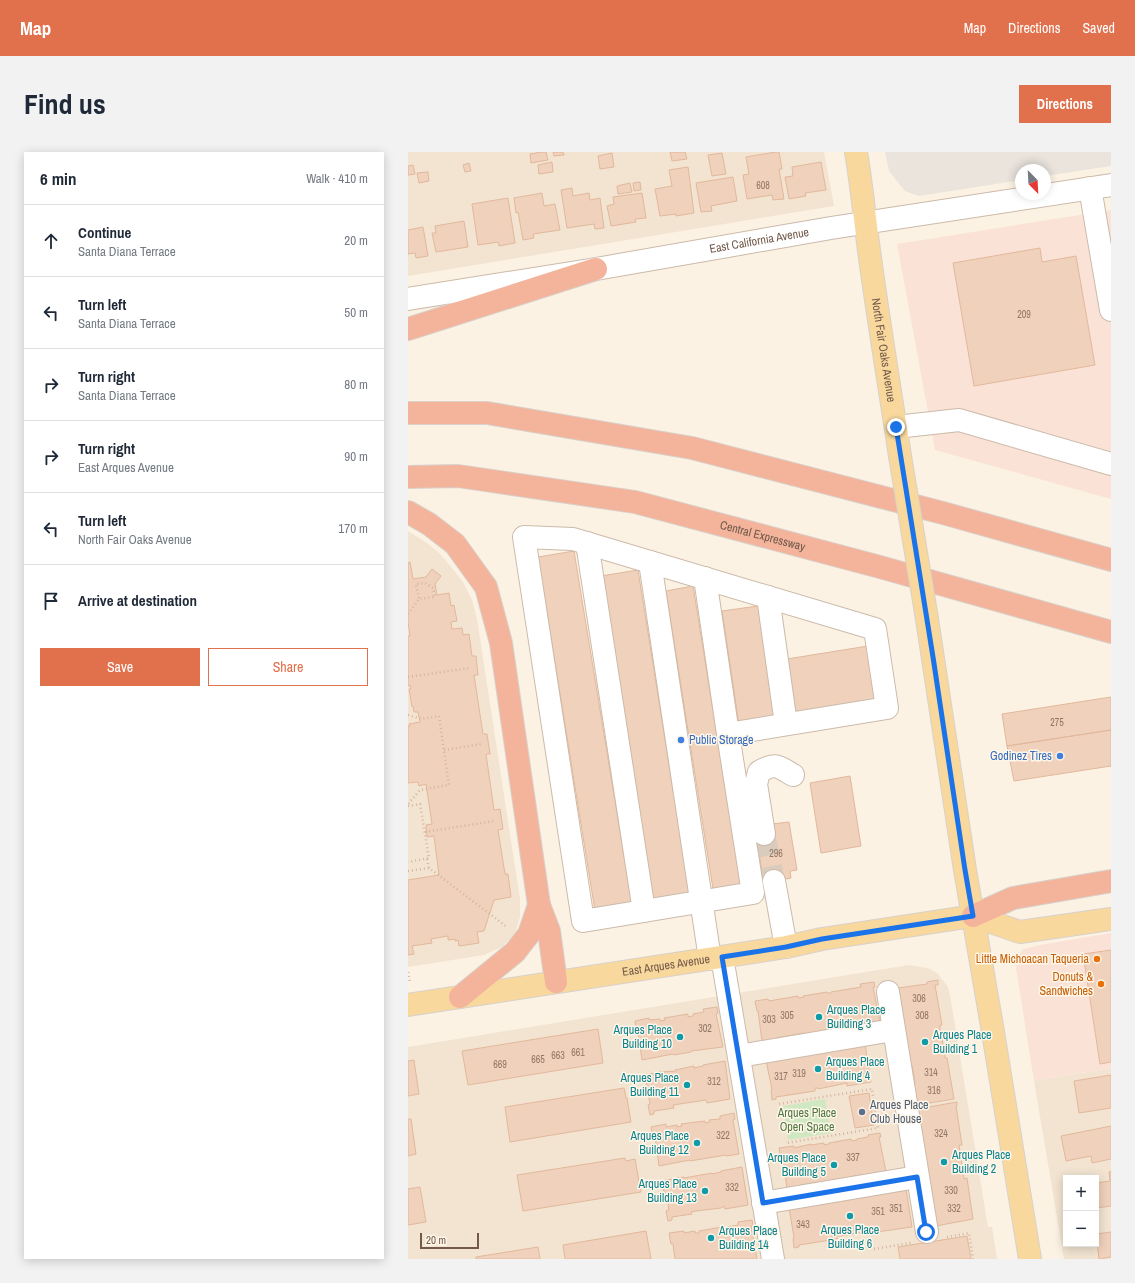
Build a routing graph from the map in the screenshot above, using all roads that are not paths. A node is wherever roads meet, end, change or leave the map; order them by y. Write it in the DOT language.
graph roads {
  1 [pos="856,152"];
  2 [pos="1101,187"];
  3 [pos="866,224"];
  4 [pos="596,269"];
  5 [pos="408,299"];
  6 [pos="1111,310"];
  7 [pos="408,329"];
  8 [pos="408,413"];
  9 [pos="896,427"];
  10 [pos="1111,464"];
  11 [pos="408,476"];
  12 [pos="408,512"];
  13 [pos="587,543"];
  14 [pos="1111,560"];
  15 [pos="650,562"];
  16 [pos="705,578"];
  17 [pos="768,597"];
  18 [pos="1111,632"];
  19 [pos="786,724"];
  20 [pos="728,734"];
  21 [pos="793,775"];
  22 [pos="764,834"];
  23 [pos="774,881"];
  24 [pos="1111,881"];
  25 [pos="701,902"];
  26 [pos="539,905"];
  27 [pos="644,911"];
  28 [pos="973,916"];
  29 [pos="1111,919"];
  30 [pos="786,947"];
  31 [pos="716,958"];
  32 [pos="556,982"];
  33 [pos="888,992"];
  34 [pos="460,997"];
  35 [pos="408,1005"];
  36 [pos="894,1030"];
  37 [pos="739,1056"];
  38 [pos="917,1177"];
  39 [pos="763,1203"];
  40 [pos="926,1232"];
  41 [pos="773,1259"];
  42 [pos="1030,1259"];
  1 -- 3 [label="main road, North Fair Oaks Avenue"];
  2 -- 3 [label="street, East California Avenue"];
  2 -- 6 [label="street"];
  3 -- 4 [label="street, East California Avenue"];
  3 -- 9 [label="main road, North Fair Oaks Avenue"];
  4 -- 5 [label="street, East California Avenue"];
  4 -- 7 [label="highway"];
  8 -- 14 [label="highway"];
  9 -- 10 [label="street"];
  9 -- 28 [label="main road, North Fair Oaks Avenue, bridge"];
  11 -- 18 [label="highway, Central Expressway"];
  12 -- 26 [label="highway"];
  13 -- 15 [label="street"];
  13 -- 27 [label="street"];
  13 -- 27 [label="street"];
  15 -- 16 [label="street"];
  15 -- 25 [label="street"];
  16 -- 17 [label="street"];
  16 -- 20 [label="street"];
  17 -- 19 [label="street"];
  17 -- 19 [label="street"];
  19 -- 20 [label="street"];
  20 -- 25 [label="street"];
  21 -- 22 [label="street"];
  23 -- 30 [label="street"];
  24 -- 28 [label="highway"];
  25 -- 27 [label="street"];
  25 -- 31 [label="street"];
  26 -- 32 [label="highway"];
  26 -- 34 [label="highway"];
  28 -- 29 [label="main road, East Arques Avenue"];
  28 -- 30 [label="main road, East Arques Avenue"];
  28 -- 42 [label="main road, North Fair Oaks Avenue"];
  30 -- 31 [label="main road, East Arques Avenue"];
  31 -- 32 [label="main road, East Arques Avenue"];
  31 -- 37 [label="street"];
  32 -- 34 [label="main road, East Arques Avenue"];
  33 -- 36 [label="street"];
  34 -- 35 [label="main road, East Arques Avenue"];
  36 -- 37 [label="street"];
  36 -- 38 [label="street"];
  37 -- 39 [label="street"];
  38 -- 39 [label="street"];
  38 -- 40 [label="street"];
  39 -- 41 [label="street"];
}
